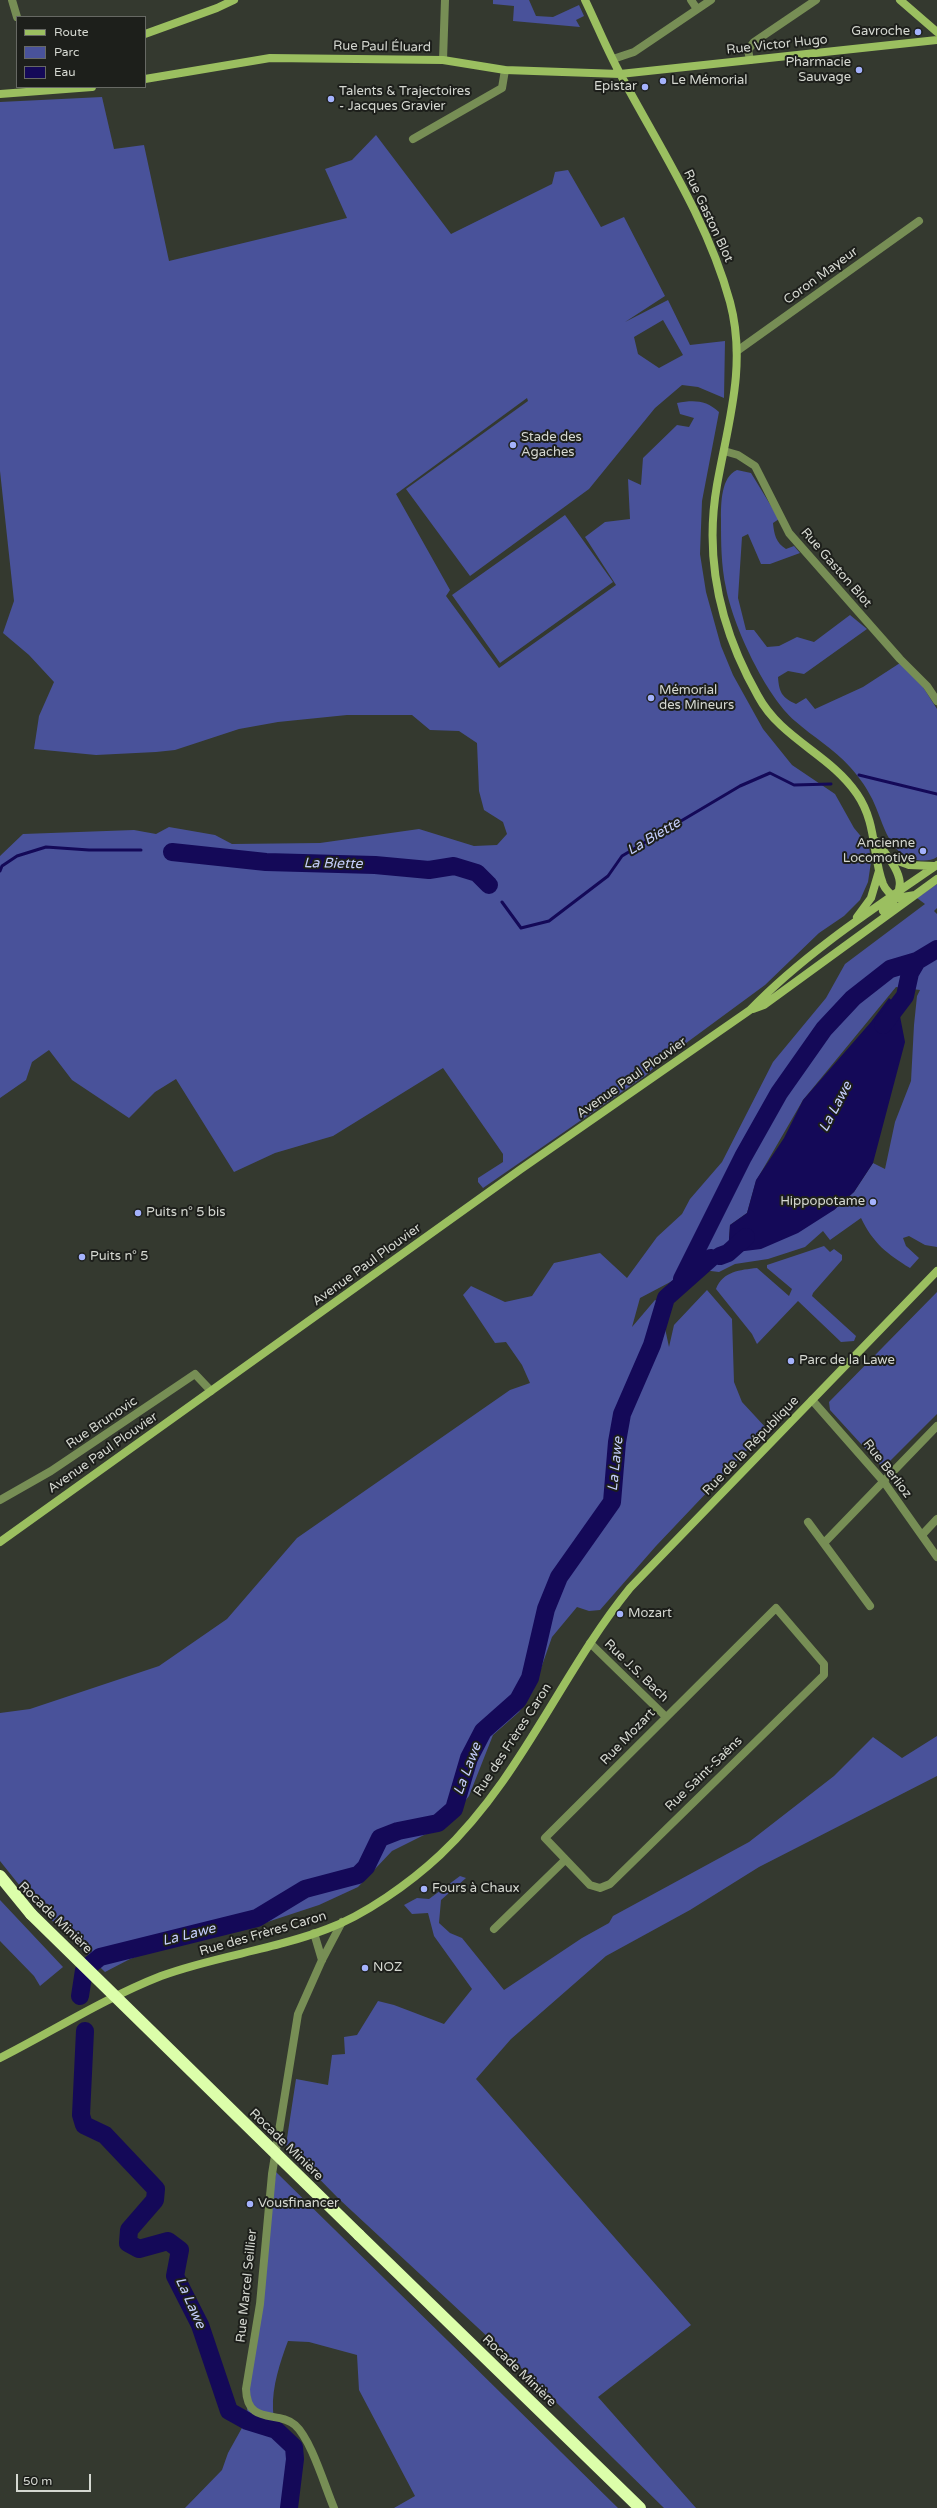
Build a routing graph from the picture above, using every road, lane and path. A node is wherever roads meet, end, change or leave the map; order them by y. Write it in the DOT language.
graph roads {
  1 [pos="12,0"];
  2 [pos="234,0"];
  3 [pos="444,0"];
  4 [pos="585,0"];
  5 [pos="691,0"];
  6 [pos="711,0"];
  7 [pos="816,0"];
  8 [pos="900,0"];
  9 [pos="697,9"];
  10 [pos="17,16"];
  11 [pos="937,32"];
  12 [pos="146,34"];
  13 [pos="937,40"];
  14 [pos="613,59"];
  15 [pos="443,60"];
  16 [pos="750,60"];
  17 [pos="505,70"];
  18 [pos="620,74"];
  19 [pos="146,79"];
  20 [pos="71,88"];
  21 [pos="30,90"];
  22 [pos="0,94"];
  23 [pos="413,139"];
  24 [pos="919,221"];
  25 [pos="737,351"];
  26 [pos="724,451"];
  27 [pos="937,701"];
  28 [pos="875,840"];
  29 [pos="889,858"];
  30 [pos="937,865"];
  31 [pos="880,866"];
  32 [pos="937,879"];
  33 [pos="915,894"];
  34 [pos="896,895"];
  35 [pos="844,931"];
  36 [pos="837,951"];
  37 [pos="750,1010"];
  38 [pos="937,1271"];
  39 [pos="211,1391"];
  40 [pos="812,1400"];
  41 [pos="937,1426"];
  42 [pos="884,1482"];
  43 [pos="0,1500"];
  44 [pos="937,1519"];
  45 [pos="808,1522"];
  46 [pos="922,1535"];
  47 [pos="0,1542"];
  48 [pos="824,1543"];
  49 [pos="937,1557"];
  50 [pos="870,1606"];
  51 [pos="776,1608"];
  52 [pos="590,1643"];
  53 [pos="665,1716"];
  54 [pos="565,1860"];
  55 [pos="0,1876"];
  56 [pos="0,1884"];
  57 [pos="590,1885"];
  58 [pos="31,1914"];
  59 [pos="342,1922"];
  60 [pos="494,1929"];
  61 [pos="314,1933"];
  62 [pos="322,1960"];
  63 [pos="0,2058"];
  64 [pos="334,2508"];
  65 [pos="640,2508"];
  1 -- 10 [label="street"];
  2 -- 12 [label="main road"];
  3 -- 15 [label="street"];
  4 -- 14 [label="main road, Rue Gaston Blot"];
  5 -- 9 [label="street"];
  6 -- 9 [label="street"];
  7 -- 16 [label="street"];
  8 -- 11 [label="main road"];
  9 -- 14 [label="street"];
  13 -- 16 [label="main road, Rue Victor Hugo"];
  14 -- 18 [label="main road, Rue Gaston Blot"];
  15 -- 17 [label="main road, Rue Paul Éluard"];
  15 -- 19 [label="main road, Rue Paul Éluard"];
  16 -- 18 [label="main road, Rue Victor Hugo"];
  17 -- 18 [label="main road, Rue Paul Éluard"];
  17 -- 23 [label="street"];
  18 -- 25 [label="main road, Rue Gaston Blot"];
  20 -- 21 [label="main road"];
  21 -- 22 [label="main road"];
  24 -- 25 [label="street, Coron Mayeur"];
  25 -- 26 [label="main road, Rue Gaston Blot"];
  26 -- 27 [label="street, Rue Gaston Blot"];
  26 -- 28 [label="main road, Rue Gaston Blot"];
  28 -- 29 [label="main road, Rue Gaston Blot"];
  28 -- 31 [label="main road, Rue Gaston Blot"];
  29 -- 30 [label="main road"];
  29 -- 34 [label="main road, Rue Gaston Blot"];
  30 -- 34 [label="main road, Avenue Paul Plouvier"];
  31 -- 34 [label="main road, Rue Gaston Blot"];
  31 -- 35 [label="main road, Rue Gaston Blot"];
  32 -- 33 [label="main road, Avenue Paul Plouvier"];
  33 -- 34 [label="main road"];
  33 -- 36 [label="main road, Avenue Paul Plouvier"];
  34 -- 35 [label="main road, Avenue Paul Plouvier"];
  34 -- 36 [label="main road"];
  35 -- 37 [label="main road, Avenue Paul Plouvier"];
  36 -- 37 [label="main road, Avenue Paul Plouvier"];
  37 -- 39 [label="main road, Avenue Paul Plouvier"];
  38 -- 40 [label="main road, Rue de la République"];
  39 -- 43 [label="street, Rue Brunovic"];
  39 -- 47 [label="main road, Avenue Paul Plouvier"];
  40 -- 42 [label="street, Rue Berlioz"];
  40 -- 52 [label="main road, Rue de la République"];
  41 -- 42 [label="street"];
  42 -- 46 [label="street, Rue Berlioz"];
  42 -- 48 [label="street"];
  44 -- 46 [label="street"];
  45 -- 48 [label="street"];
  46 -- 49 [label="street, Rue Berlioz"];
  48 -- 50 [label="street"];
  51 -- 53 [label="street, Rue Mozart"];
  51 -- 57 [label="street, Rue Saint-Saëns"];
  52 -- 53 [label="street, Rue J.S. Bach"];
  52 -- 59 [label="main road, Rue des Frères Caron"];
  53 -- 54 [label="street, Rue Mozart"];
  54 -- 57 [label="street, Rue Mozart"];
  54 -- 60 [label="street"];
  55 -- 58 [label="highway"];
  56 -- 58 [label="highway, Rocade Minière"];
  58 -- 65 [label="highway, Rocade Minière, bridge"];
  59 -- 61 [label="main road, Rue des Frères Caron"];
  59 -- 62 [label="street, Rue Marcel Seillier"];
  61 -- 62 [label="street"];
  61 -- 63 [label="main road, Rue des Frères Caron"];
  62 -- 64 [label="street, Rue Marcel Seillier"];
}
